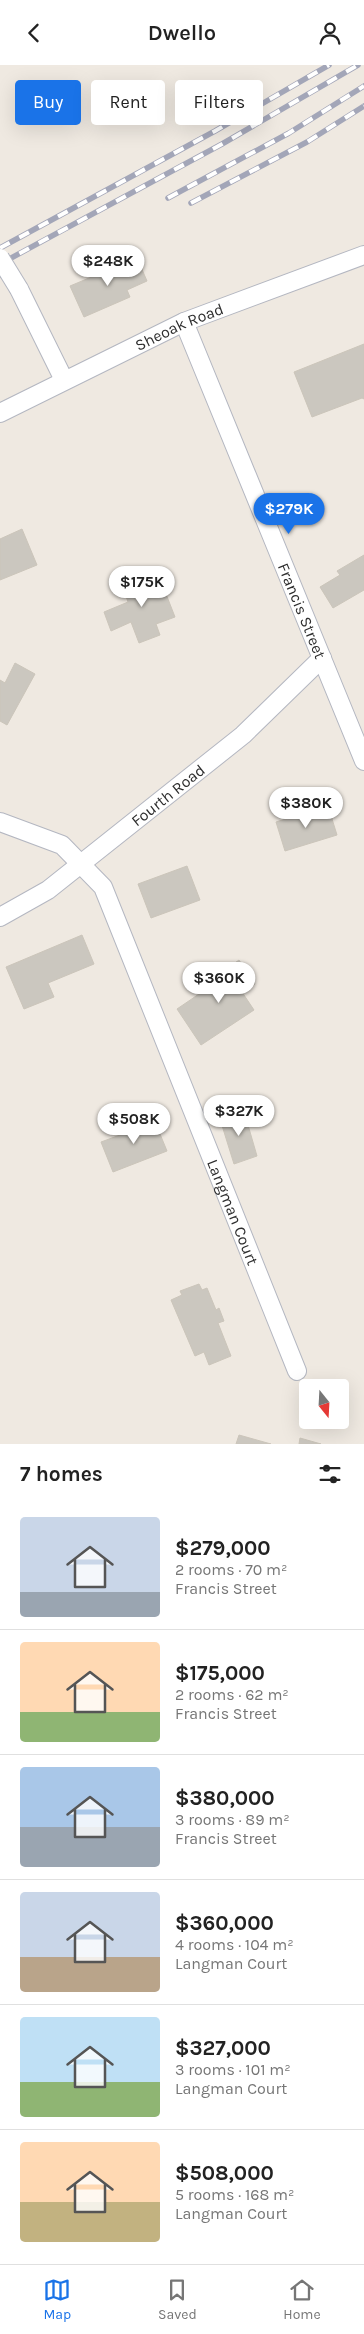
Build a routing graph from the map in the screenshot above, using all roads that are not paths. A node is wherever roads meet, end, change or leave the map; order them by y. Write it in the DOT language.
graph roads {
  1 [pos="364,255"];
  2 [pos="0,258"];
  3 [pos="184,322"];
  4 [pos="64,380"];
  5 [pos="0,413"];
  6 [pos="322,658"];
  7 [pos="364,761"];
  8 [pos="0,822"];
  9 [pos="81,864"];
  10 [pos="0,917"];
  11 [pos="297,1371"];
  1 -- 3 [label="street, Sheoak Road"];
  2 -- 4 [label="street, bridge"];
  3 -- 4 [label="street, Sheoak Road"];
  3 -- 6 [label="street, Francis Street"];
  4 -- 5 [label="street, Sheoak Road"];
  6 -- 7 [label="street, Francis Street"];
  6 -- 9 [label="street, Fourth Road"];
  8 -- 9 [label="street, Langman Court"];
  9 -- 10 [label="street, Fourth Road"];
  9 -- 11 [label="street, Langman Court"];
}
